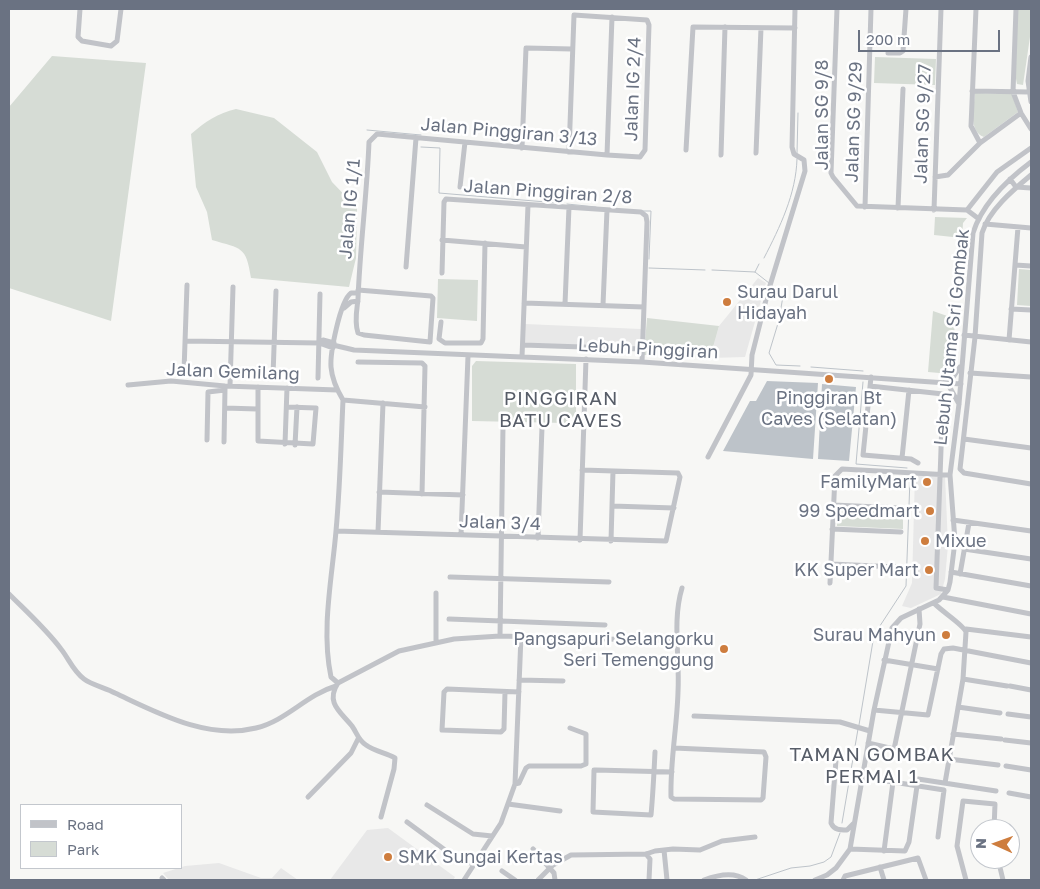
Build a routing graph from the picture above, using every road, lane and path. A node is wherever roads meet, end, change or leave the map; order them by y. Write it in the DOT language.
graph roads {
  1 [pos="80,9"];
  2 [pos="120,9"];
  3 [pos="795,9"];
  4 [pos="837,9"];
  5 [pos="871,9"];
  6 [pos="906,9"];
  7 [pos="941,9"];
  8 [pos="976,9"];
  9 [pos="1016,9"];
  10 [pos="612,16"];
  11 [pos="725,27"];
  12 [pos="761,28"];
  13 [pos="795,28"];
  14 [pos="572,49"];
  15 [pos="888,53"];
  16 [pos="1031,58"];
  17 [pos="903,89"];
  18 [pos="972,91"];
  19 [pos="1013,92"];
  20 [pos="1029,92"];
  21 [pos="1031,102"];
  22 [pos="1021,113"];
  23 [pos="1031,130"];
  24 [pos="377,134"];
  25 [pos="416,138"];
  26 [pos="465,142"];
  27 [pos="980,143"];
  28 [pos="522,148"];
  29 [pos="1031,148"];
  30 [pos="686,150"];
  31 [pos="569,152"];
  32 [pos="756,153"];
  33 [pos="607,155"];
  34 [pos="721,155"];
  35 [pos="640,157"];
  36 [pos="1031,162"];
  37 [pos="1031,175"];
  38 [pos="935,177"];
  39 [pos="1010,179"];
  40 [pos="460,187"];
  41 [pos="1016,187"];
  42 [pos="1031,188"];
  43 [pos="528,205"];
  44 [pos="865,207"];
  45 [pos="569,208"];
  46 [pos="898,208"];
  47 [pos="607,210"];
  48 [pos="934,210"];
  49 [pos="967,210"];
  50 [pos="979,219"];
  51 [pos="985,224"];
  52 [pos="1018,227"];
  53 [pos="1031,228"];
  54 [pos="442,240"];
  55 [pos="485,243"];
  56 [pos="526,247"];
  57 [pos="1015,265"];
  58 [pos="1031,266"];
  59 [pos="406,267"];
  60 [pos="442,273"];
  61 [pos="187,285"];
  62 [pos="233,287"];
  63 [pos="276,291"];
  64 [pos="358,292"];
  65 [pos="320,294"];
  66 [pos="358,301"];
  67 [pos="524,303"];
  68 [pos="565,304"];
  69 [pos="604,305"];
  70 [pos="644,307"];
  71 [pos="1011,309"];
  72 [pos="342,310"];
  73 [pos="1031,310"];
  74 [pos="441,322"];
  75 [pos="964,335"];
  76 [pos="975,337"];
  77 [pos="1009,340"];
  78 [pos="185,341"];
  79 [pos="230,342"];
  80 [pos="1031,342"];
  81 [pos="274,343"];
  82 [pos="319,343"];
  83 [pos="333,345"];
  84 [pos="523,345"];
  85 [pos="642,349"];
  86 [pos="468,356"];
  87 [pos="522,357"];
  88 [pos="586,359"];
  89 [pos="358,362"];
  90 [pos="642,362"];
  91 [pos="961,365"];
  92 [pos="752,368"];
  93 [pos="184,371"];
  94 [pos="970,373"];
  95 [pos="273,376"];
  96 [pos="871,377"];
  97 [pos="1031,377"];
  98 [pos="318,378"];
  99 [pos="944,382"];
  100 [pos="961,384"];
  101 [pos="128,385"];
  102 [pos="870,386"];
  103 [pos="258,387"];
  104 [pos="227,388"];
  105 [pos="287,388"];
  106 [pos="337,390"];
  107 [pos="909,390"];
  108 [pos="343,400"];
  109 [pos="383,403"];
  110 [pos="959,404"];
  111 [pos="287,407"];
  112 [pos="297,407"];
  113 [pos="425,407"];
  114 [pos="225,408"];
  115 [pos="257,409"];
  116 [pos="503,426"];
  117 [pos="542,428"];
  118 [pos="964,439"];
  119 [pos="207,440"];
  120 [pos="224,442"];
  121 [pos="285,444"];
  122 [pos="295,444"];
  123 [pos="1031,448"];
  124 [pos="708,457"];
  125 [pos="902,458"];
  126 [pos="918,463"];
  127 [pos="582,470"];
  128 [pos="613,471"];
  129 [pos="939,474"];
  130 [pos="950,475"];
  131 [pos="1031,484"];
  132 [pos="379,492"];
  133 [pos="422,494"];
  134 [pos="463,495"];
  135 [pos="833,505"];
  136 [pos="612,506"];
  137 [pos="674,508"];
  138 [pos="900,508"];
  139 [pos="953,520"];
  140 [pos="969,523"];
  141 [pos="832,529"];
  142 [pos="336,531"];
  143 [pos="378,532"];
  144 [pos="901,532"];
  145 [pos="1031,532"];
  146 [pos="461,536"];
  147 [pos="500,537"];
  148 [pos="538,538"];
  149 [pos="580,540"];
  150 [pos="611,541"];
  151 [pos="964,549"];
  152 [pos="1031,559"];
  153 [pos="831,564"];
  154 [pos="898,567"];
  155 [pos="951,572"];
  156 [pos="960,574"];
  157 [pos="450,577"];
  158 [pos="502,578"];
  159 [pos="609,582"];
  160 [pos="830,582"];
  161 [pos="1031,586"];
  162 [pos="682,588"];
  163 [pos="948,590"];
  164 [pos="436,593"];
  165 [pos="9,594"];
  166 [pos="943,597"];
  167 [pos="934,603"];
  168 [pos="919,610"];
  169 [pos="1031,614"];
  170 [pos="449,619"];
  171 [pos="500,621"];
  172 [pos="605,625"];
  173 [pos="966,629"];
  174 [pos="500,636"];
  175 [pos="521,636"];
  176 [pos="1031,637"];
  177 [pos="677,641"];
  178 [pos="436,642"];
  179 [pos="965,651"];
  180 [pos="884,660"];
  181 [pos="1031,663"];
  182 [pos="911,664"];
  183 [pos="938,668"];
  184 [pos="963,679"];
  185 [pos="519,680"];
  186 [pos="563,681"];
  187 [pos="337,685"];
  188 [pos="1031,690"];
  189 [pos="505,692"];
  190 [pos="519,692"];
  191 [pos="958,707"];
  192 [pos="874,710"];
  193 [pos="901,713"];
  194 [pos="1000,713"];
  195 [pos="1008,714"];
  196 [pos="694,716"];
  197 [pos="1031,717"];
  198 [pos="570,728"];
  199 [pos="868,730"];
  200 [pos="954,734"];
  201 [pos="358,739"];
  202 [pos="868,743"];
  203 [pos="1031,743"];
  204 [pos="674,748"];
  205 [pos="894,748"];
  206 [pos="655,752"];
  207 [pos="892,759"];
  208 [pos="949,759"];
  209 [pos="836,760"];
  210 [pos="998,765"];
  211 [pos="1006,766"];
  212 [pos="1031,770"];
  213 [pos="654,772"];
  214 [pos="672,772"];
  215 [pos="861,777"];
  216 [pos="892,782"];
  217 [pos="945,783"];
  218 [pos="515,784"];
  219 [pos="917,786"];
  220 [pos="996,791"];
  221 [pos="1009,793"];
  222 [pos="308,797"];
  223 [pos="1031,797"];
  224 [pos="508,804"];
  225 [pos="427,805"];
  226 [pos="560,811"];
  227 [pos="381,817"];
  228 [pos="995,819"];
  229 [pos="407,822"];
  230 [pos="854,822"];
  231 [pos="492,836"];
  232 [pos="755,837"];
  233 [pos="938,837"];
  234 [pos="533,849"];
  235 [pos="850,849"];
  236 [pos="664,850"];
  237 [pos="884,851"];
  238 [pos="646,854"];
  239 [pos="477,860"];
  240 [pos="550,867"];
  241 [pos="880,867"];
  242 [pos="502,871"];
  243 [pos="828,878"];
  244 [pos="464,880"];
  245 [pos="515,880"];
  246 [pos="538,880"];
  247 [pos="555,880"];
  248 [pos="650,880"];
  249 [pos="667,880"];
  250 [pos="704,880"];
  251 [pos="746,880"];
  252 [pos="815,880"];
  253 [pos="843,880"];
  254 [pos="884,880"];
  255 [pos="926,880"];
  256 [pos="966,880"];
  1 -- 2 [label="street"];
  3 -- 13 [label="street"];
  4 -- 44 [label="street, Jalan SG 9/8"];
  5 -- 44 [label="street, Jalan SG 9/29"];
  6 -- 15 [label="street"];
  7 -- 38 [label="street, Jalan SG 9/27"];
  8 -- 18 [label="street"];
  9 -- 19 [label="street"];
  10 -- 14 [label="street, Jalan IG 2/4"];
  10 -- 33 [label="street"];
  10 -- 35 [label="street, Jalan IG 2/4"];
  11 -- 12 [label="street"];
  11 -- 30 [label="street"];
  11 -- 34 [label="street"];
  12 -- 13 [label="street"];
  12 -- 32 [label="street"];
  13 -- 92 [label="street"];
  14 -- 28 [label="street"];
  14 -- 31 [label="street, Jalan IG 2/4"];
  16 -- 20 [label="street"];
  17 -- 46 [label="street"];
  18 -- 19 [label="street"];
  18 -- 27 [label="street"];
  19 -- 20 [label="street"];
  19 -- 22 [label="street"];
  20 -- 21 [label="street"];
  22 -- 23 [label="street"];
  22 -- 27 [label="street"];
  24 -- 25 [label="street, Jalan Pinggiran 3/13"];
  24 -- 64 [label="street, Jalan IG 1/1"];
  25 -- 26 [label="street, Jalan Pinggiran 3/13"];
  25 -- 59 [label="street"];
  26 -- 28 [label="street, Jalan Pinggiran 3/13"];
  26 -- 40 [label="street"];
  27 -- 38 [label="street"];
  28 -- 31 [label="street, Jalan Pinggiran 3/13"];
  29 -- 49 [label="street"];
  31 -- 33 [label="street, Jalan Pinggiran 3/13"];
  33 -- 35 [label="street, Jalan Pinggiran 3/13"];
  36 -- 39 [label="street, Lebuh Utama Sri Gombak"];
  37 -- 41 [label="street"];
  38 -- 48 [label="street, Jalan SG 9/27"];
  39 -- 41 [label="street"];
  39 -- 50 [label="street, Lebuh Utama Sri Gombak"];
  41 -- 42 [label="street"];
  41 -- 51 [label="street"];
  43 -- 45 [label="street, Jalan Pinggiran 2/8"];
  43 -- 54 [label="street, Jalan Pinggiran 2/8"];
  43 -- 56 [label="street"];
  44 -- 46 [label="street"];
  45 -- 47 [label="street, Jalan Pinggiran 2/8"];
  45 -- 68 [label="street"];
  46 -- 48 [label="street"];
  47 -- 69 [label="street"];
  47 -- 70 [label="street, Jalan Pinggiran 2/8"];
  48 -- 49 [label="street"];
  49 -- 50 [label="street"];
  50 -- 75 [label="street, Lebuh Utama Sri Gombak"];
  51 -- 52 [label="street"];
  51 -- 76 [label="street"];
  52 -- 53 [label="street"];
  52 -- 57 [label="street"];
  54 -- 55 [label="street"];
  54 -- 60 [label="street"];
  55 -- 56 [label="street"];
  55 -- 74 [label="street"];
  56 -- 67 [label="street"];
  57 -- 58 [label="street"];
  57 -- 71 [label="street"];
  61 -- 78 [label="street"];
  62 -- 79 [label="street"];
  63 -- 81 [label="street"];
  64 -- 66 [label="street, Jalan IG 1/1"];
  64 -- 66 [label="street, Jalan IG 1/1"];
  64 -- 72 [label="street"];
  65 -- 82 [label="street"];
  66 -- 72 [label="street"];
  67 -- 68 [label="street"];
  67 -- 84 [label="street"];
  68 -- 69 [label="street"];
  69 -- 70 [label="street"];
  70 -- 85 [label="street"];
  71 -- 73 [label="street"];
  71 -- 77 [label="street"];
  72 -- 83 [label="street"];
  75 -- 76 [label="street"];
  75 -- 91 [label="street, Lebuh Utama Sri Gombak"];
  76 -- 77 [label="street"];
  76 -- 94 [label="street"];
  77 -- 80 [label="street"];
  78 -- 79 [label="street, Lebuh Pinggiran"];
  78 -- 93 [label="street"];
  79 -- 81 [label="street, Lebuh Pinggiran"];
  79 -- 104 [label="street"];
  81 -- 82 [label="street, Lebuh Pinggiran"];
  81 -- 95 [label="street"];
  82 -- 83 [label="street, Lebuh Pinggiran"];
  82 -- 98 [label="street"];
  83 -- 86 [label="street, Lebuh Pinggiran"];
  83 -- 106 [label="street"];
  84 -- 85 [label="street"];
  84 -- 87 [label="street"];
  85 -- 90 [label="street"];
  86 -- 87 [label="street, Lebuh Pinggiran"];
  86 -- 134 [label="street"];
  87 -- 88 [label="street, Lebuh Pinggiran"];
  88 -- 90 [label="street, Lebuh Pinggiran"];
  88 -- 127 [label="street"];
  89 -- 113 [label="street"];
  90 -- 92 [label="street, Lebuh Pinggiran"];
  91 -- 99 [label="street"];
  91 -- 100 [label="street, Lebuh Utama Sri Gombak"];
  92 -- 96 [label="street, Lebuh Pinggiran"];
  92 -- 124 [label="street"];
  94 -- 97 [label="street"];
  94 -- 118 [label="street"];
  96 -- 99 [label="street, Lebuh Pinggiran"];
  96 -- 102 [label="street"];
  99 -- 100 [label="street, Lebuh Pinggiran"];
  99 -- 110 [label="street"];
  100 -- 110 [label="street, Lebuh Utama Sri Gombak"];
  101 -- 104 [label="street, Jalan Gemilang"];
  102 -- 107 [label="street"];
  102 -- 125 [label="street"];
  103 -- 104 [label="street, Jalan Gemilang"];
  103 -- 105 [label="street, Jalan Gemilang"];
  103 -- 115 [label="street"];
  104 -- 114 [label="street"];
  104 -- 119 [label="street"];
  105 -- 106 [label="street, Jalan Gemilang"];
  105 -- 111 [label="street"];
  106 -- 108 [label="street"];
  107 -- 125 [label="street"];
  107 -- 129 [label="street"];
  108 -- 109 [label="street"];
  108 -- 142 [label="street"];
  109 -- 113 [label="street"];
  109 -- 132 [label="street"];
  110 -- 130 [label="street, Lebuh Utama Sri Gombak"];
  111 -- 112 [label="street"];
  111 -- 121 [label="street"];
  112 -- 122 [label="street"];
  112 -- 122 [label="street"];
  113 -- 133 [label="street"];
  114 -- 115 [label="street"];
  114 -- 120 [label="street"];
  115 -- 121 [label="street"];
  116 -- 147 [label="street"];
  117 -- 148 [label="street"];
  118 -- 123 [label="street"];
  118 -- 131 [label="street"];
  121 -- 122 [label="street"];
  125 -- 126 [label="street"];
  127 -- 128 [label="street"];
  127 -- 149 [label="street"];
  128 -- 136 [label="street"];
  128 -- 137 [label="street"];
  129 -- 130 [label="street"];
  129 -- 135 [label="street"];
  129 -- 163 [label="street"];
  130 -- 139 [label="street, Lebuh Utama Sri Gombak"];
  132 -- 133 [label="street"];
  132 -- 143 [label="street"];
  133 -- 134 [label="street"];
  134 -- 146 [label="street"];
  135 -- 138 [label="street"];
  135 -- 141 [label="street"];
  136 -- 137 [label="street"];
  136 -- 150 [label="street"];
  137 -- 150 [label="street, Jalan 3/4"];
  139 -- 140 [label="street"];
  139 -- 155 [label="street, Lebuh Utama Sri Gombak"];
  140 -- 145 [label="street"];
  140 -- 151 [label="street"];
  141 -- 144 [label="street"];
  141 -- 153 [label="street"];
  142 -- 143 [label="street, Jalan 3/4"];
  142 -- 187 [label="street"];
  143 -- 146 [label="street, Jalan 3/4"];
  146 -- 147 [label="street, Jalan 3/4"];
  147 -- 148 [label="street, Jalan 3/4"];
  147 -- 158 [label="street"];
  148 -- 149 [label="street, Jalan 3/4"];
  149 -- 150 [label="street, Jalan 3/4"];
  151 -- 152 [label="street"];
  151 -- 156 [label="street"];
  153 -- 154 [label="street"];
  153 -- 160 [label="street"];
  155 -- 156 [label="street"];
  155 -- 163 [label="street, Lebuh Utama Sri Gombak"];
  156 -- 161 [label="street"];
  157 -- 158 [label="street"];
  158 -- 159 [label="street"];
  158 -- 171 [label="street"];
  162 -- 177 [label="street"];
  163 -- 166 [label="street"];
  164 -- 178 [label="street"];
  165 -- 187 [label="street"];
  166 -- 167 [label="street"];
  166 -- 169 [label="street"];
  167 -- 168 [label="street"];
  167 -- 173 [label="street"];
  168 -- 180 [label="street"];
  168 -- 182 [label="street"];
  170 -- 171 [label="street"];
  171 -- 172 [label="street"];
  171 -- 174 [label="street"];
  173 -- 176 [label="street"];
  173 -- 179 [label="street"];
  174 -- 175 [label="street"];
  174 -- 178 [label="street"];
  175 -- 177 [label="street"];
  175 -- 185 [label="street"];
  177 -- 204 [label="street"];
  178 -- 187 [label="street"];
  179 -- 181 [label="street"];
  179 -- 183 [label="street"];
  179 -- 184 [label="street"];
  180 -- 182 [label="street"];
  180 -- 192 [label="street"];
  182 -- 183 [label="street"];
  182 -- 193 [label="street"];
  183 -- 193 [label="street"];
  184 -- 188 [label="street"];
  184 -- 191 [label="street"];
  185 -- 186 [label="street"];
  185 -- 190 [label="street"];
  187 -- 201 [label="street"];
  189 -- 189 [label="street"];
  189 -- 190 [label="street"];
  190 -- 218 [label="street"];
  191 -- 194 [label="street"];
  191 -- 200 [label="street"];
  192 -- 193 [label="street"];
  192 -- 199 [label="street"];
  193 -- 205 [label="street"];
  195 -- 197 [label="street"];
  196 -- 199 [label="street"];
  198 -- 218 [label="street"];
  199 -- 202 [label="street"];
  200 -- 203 [label="street"];
  200 -- 208 [label="street"];
  201 -- 222 [label="street"];
  201 -- 227 [label="street"];
  202 -- 205 [label="street"];
  202 -- 215 [label="street"];
  204 -- 214 [label="street"];
  204 -- 214 [label="street"];
  205 -- 207 [label="street"];
  206 -- 213 [label="street"];
  208 -- 210 [label="street"];
  208 -- 217 [label="street"];
  209 -- 230 [label="street"];
  211 -- 212 [label="street"];
  213 -- 213 [label="street"];
  213 -- 214 [label="street"];
  215 -- 216 [label="street"];
  215 -- 230 [label="street"];
  216 -- 219 [label="street"];
  216 -- 237 [label="street"];
  217 -- 219 [label="street"];
  217 -- 220 [label="street"];
  218 -- 224 [label="street"];
  219 -- 233 [label="street"];
  219 -- 237 [label="street"];
  221 -- 223 [label="street"];
  224 -- 226 [label="street"];
  224 -- 231 [label="street"];
  225 -- 231 [label="street"];
  228 -- 256 [label="street"];
  229 -- 239 [label="street"];
  230 -- 235 [label="street"];
  231 -- 239 [label="street"];
  232 -- 236 [label="street"];
  234 -- 240 [label="street"];
  235 -- 237 [label="street"];
  235 -- 243 [label="street"];
  236 -- 238 [label="street"];
  236 -- 249 [label="street"];
  238 -- 240 [label="street"];
  238 -- 248 [label="street"];
  239 -- 244 [label="street"];
  240 -- 246 [label="street"];
  240 -- 247 [label="street"];
  241 -- 253 [label="street"];
  241 -- 254 [label="street"];
  241 -- 255 [label="street"];
  242 -- 245 [label="street"];
  243 -- 252 [label="street"];
  250 -- 251 [label="street"];
}
